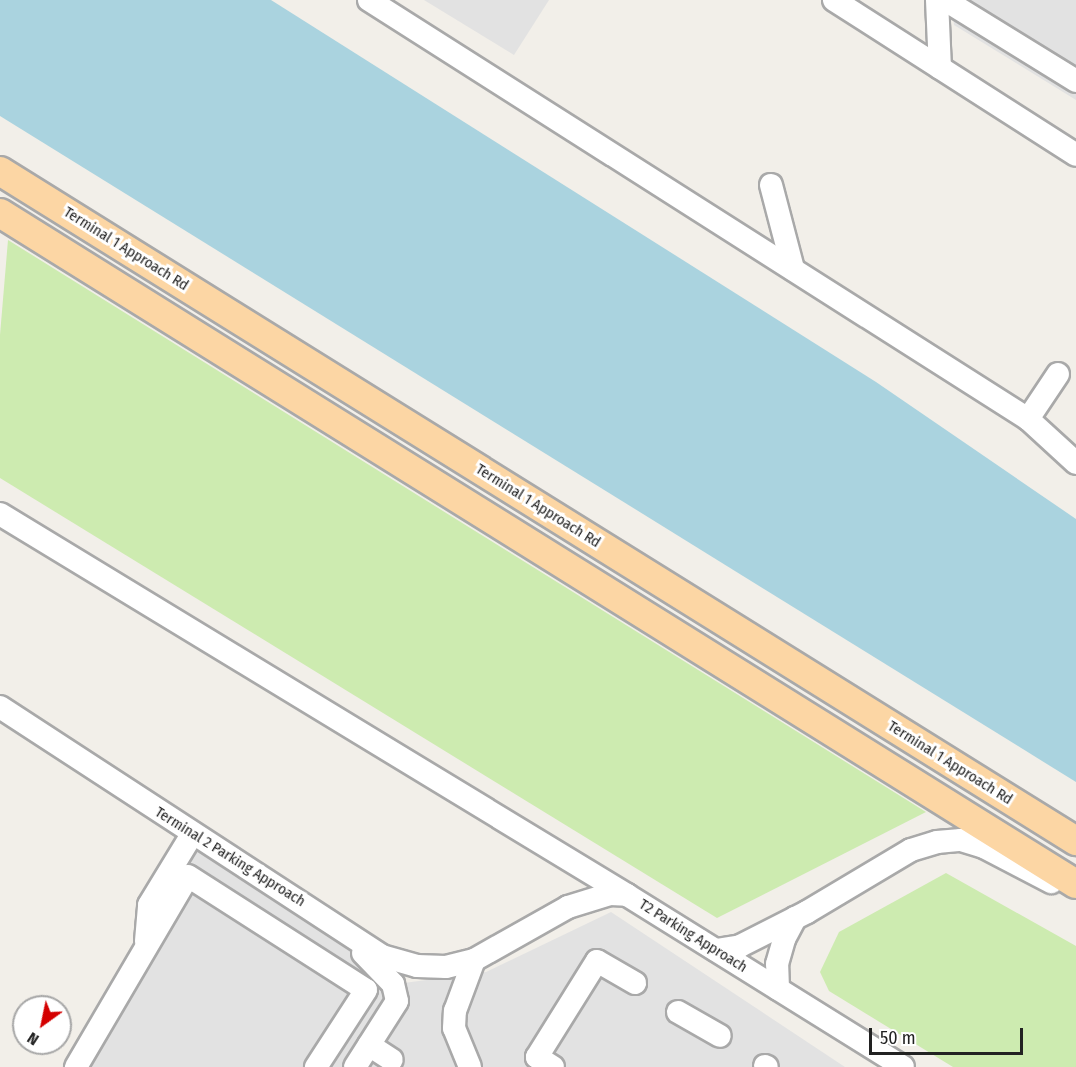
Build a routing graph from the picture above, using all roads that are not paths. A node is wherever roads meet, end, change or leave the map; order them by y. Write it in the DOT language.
graph roads {
  1 [pos="369,0"];
  2 [pos="834,0"];
  3 [pos="937,0"];
  4 [pos="945,0"];
  5 [pos="940,68"];
  6 [pos="1076,81"];
  7 [pos="1072,148"];
  8 [pos="0,171"];
  9 [pos="771,185"];
  10 [pos="0,213"];
  11 [pos="793,269"];
  12 [pos="1058,374"];
  13 [pos="1028,419"];
  14 [pos="1076,463"];
  15 [pos="0,514"];
  16 [pos="0,707"];
  17 [pos="193,833"];
  18 [pos="1076,842"];
  19 [pos="1076,884"];
  20 [pos="627,895"];
  21 [pos="1076,895"];
  22 [pos="320,914"];
  23 [pos="795,918"];
  24 [pos="146,946"];
  25 [pos="716,950"];
  26 [pos="474,960"];
  27 [pos="635,983"];
  28 [pos="778,988"];
  29 [pos="678,1012"];
  30 [pos="720,1036"];
  31 [pos="369,1045"];
  32 [pos="395,1064"];
  33 [pos="541,1064"];
  34 [pos="76,1067"];
  35 [pos="316,1067"];
  36 [pos="355,1067"];
  37 [pos="470,1067"];
  38 [pos="903,1067"];
  1 -- 11 [label="street"];
  2 -- 5 [label="street"];
  3 -- 5 [label="street"];
  4 -- 6 [label="street"];
  5 -- 7 [label="street"];
  8 -- 18 [label="main road, Terminal 1 Approach Rd"];
  9 -- 11 [label="street"];
  10 -- 19 [label="main road"];
  11 -- 13 [label="street"];
  12 -- 13 [label="street"];
  13 -- 14 [label="street"];
  15 -- 20 [label="street"];
  16 -- 17 [label="street, Terminal 2 Parking Approach"];
  17 -- 22 [label="street, Terminal 2 Parking Approach"];
  17 -- 24 [label="street"];
  20 -- 25 [label="street, T2 Parking Approach"];
  20 -- 26 [label="street, T2 Parking Approach"];
  21 -- 23 [label="street"];
  22 -- 26 [label="street, Terminal 2 Parking Approach"];
  22 -- 31 [label="street"];
  23 -- 25 [label="street"];
  23 -- 28 [label="street"];
  24 -- 34 [label="street"];
  24 -- 35 [label="street"];
  25 -- 28 [label="street, T2 Parking Approach"];
  26 -- 37 [label="street"];
  27 -- 33 [label="street"];
  28 -- 38 [label="street, T2 Parking Approach"];
  29 -- 30 [label="street"];
  31 -- 32 [label="street"];
  31 -- 36 [label="street"];
}
